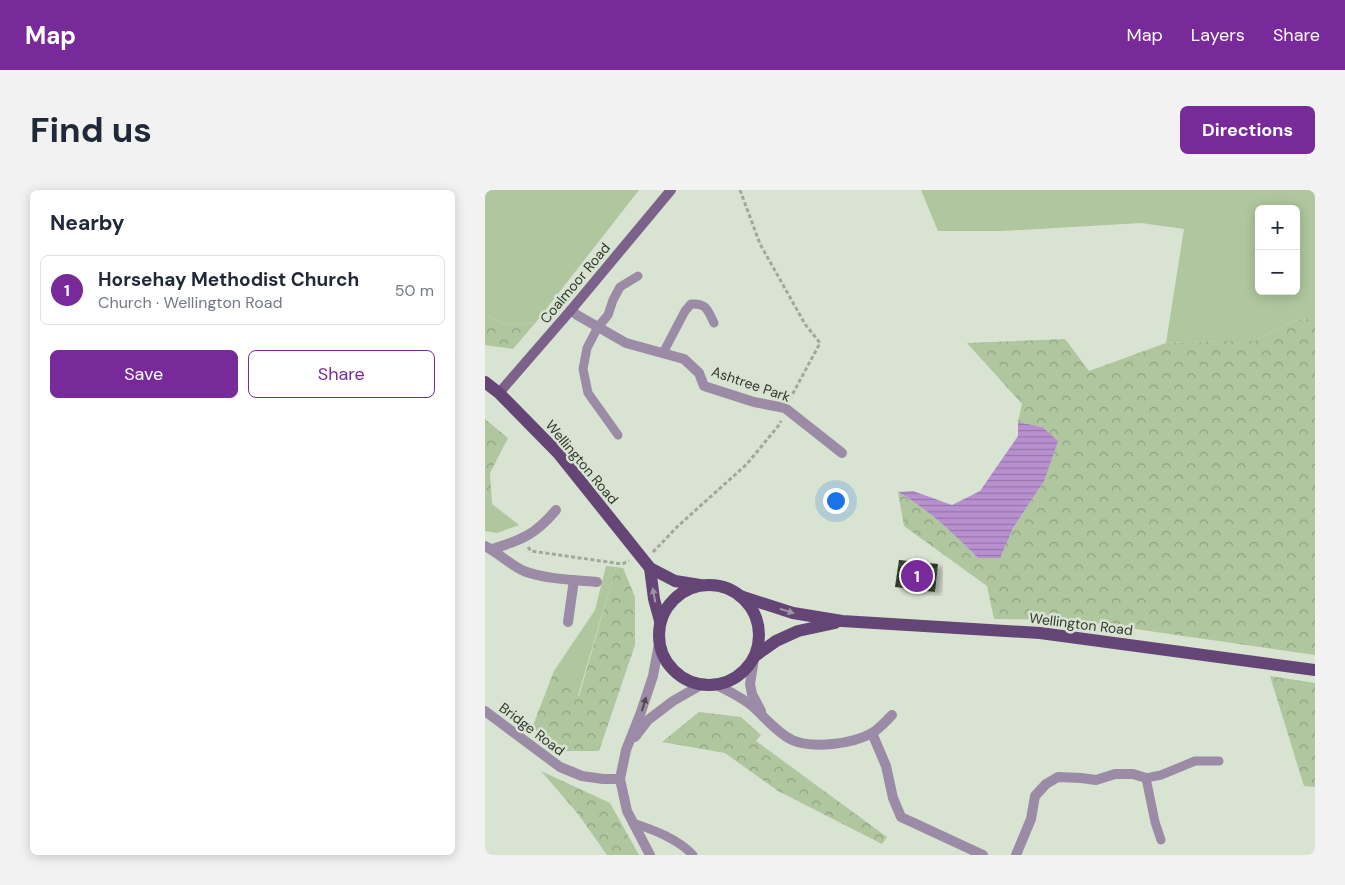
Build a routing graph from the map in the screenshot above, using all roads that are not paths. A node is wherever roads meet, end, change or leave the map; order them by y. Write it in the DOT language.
graph roads {
  1 [pos="671,190"];
  2 [pos="638,276"];
  3 [pos="571,310"];
  4 [pos="714,323"];
  5 [pos="598,327"];
  6 [pos="663,353"];
  7 [pos="485,382"];
  8 [pos="499,393"];
  9 [pos="618,435"];
  10 [pos="842,453"];
  11 [pos="556,510"];
  12 [pos="489,548"];
  13 [pos="645,562"];
  14 [pos="574,580"];
  15 [pos="597,582"];
  16 [pos="701,586"];
  17 [pos="740,596"];
  18 [pos="661,621"];
  19 [pos="842,621"];
  20 [pos="569,622"];
  21 [pos="659,644"];
  22 [pos="754,657"];
  23 [pos="1315,670"];
  24 [pos="701,685"];
  25 [pos="717,685"];
  26 [pos="485,711"];
  27 [pos="892,715"];
  28 [pos="763,716"];
  29 [pos="872,733"];
  30 [pos="625,750"];
  31 [pos="1219,760"];
  32 [pos="1145,778"];
  33 [pos="620,779"];
  34 [pos="633,822"];
  35 [pos="1161,840"];
  36 [pos="650,855"];
  37 [pos="693,855"];
  38 [pos="983,855"];
  39 [pos="1016,855"];
  1 -- 3 [label="street, Coalmoor Road"];
  2 -- 5 [label="lane"];
  3 -- 5 [label="street, Ashtree Park"];
  3 -- 8 [label="street, Coalmoor Road"];
  4 -- 6 [label="lane"];
  5 -- 6 [label="street, Ashtree Park"];
  5 -- 9 [label="lane"];
  6 -- 10 [label="street, Ashtree Park"];
  7 -- 8 [label="main road, Wellington Road"];
  8 -- 13 [label="main road, Wellington Road"];
  11 -- 12 [label="street"];
  12 -- 14 [label="street"];
  13 -- 16 [label="main road, Wellington Road"];
  18 -- 13 [label="main road, one-way"];
  14 -- 15 [label="street"];
  14 -- 20 [label="street"];
  16 -- 17 [label="main road"];
  16 -- 18 [label="main road"];
  17 -- 19 [label="main road, Wellington Road, one-way"];
  17 -- 22 [label="main road"];
  18 -- 21 [label="main road"];
  19 -- 22 [label="main road, Wellington Road"];
  19 -- 23 [label="main road, Wellington Road"];
  21 -- 24 [label="main road"];
  30 -- 21 [label="street, one-way"];
  22 -- 25 [label="main road"];
  22 -- 28 [label="street"];
  24 -- 25 [label="main road"];
  24 -- 30 [label="street"];
  25 -- 28 [label="street"];
  26 -- 33 [label="street, Bridge Road"];
  27 -- 29 [label="street"];
  28 -- 29 [label="street"];
  29 -- 38 [label="street"];
  30 -- 33 [label="street"];
  31 -- 32 [label="lane"];
  32 -- 35 [label="lane"];
  32 -- 39 [label="street"];
  33 -- 34 [label="street"];
  34 -- 36 [label="street"];
  34 -- 37 [label="lane"];
}
